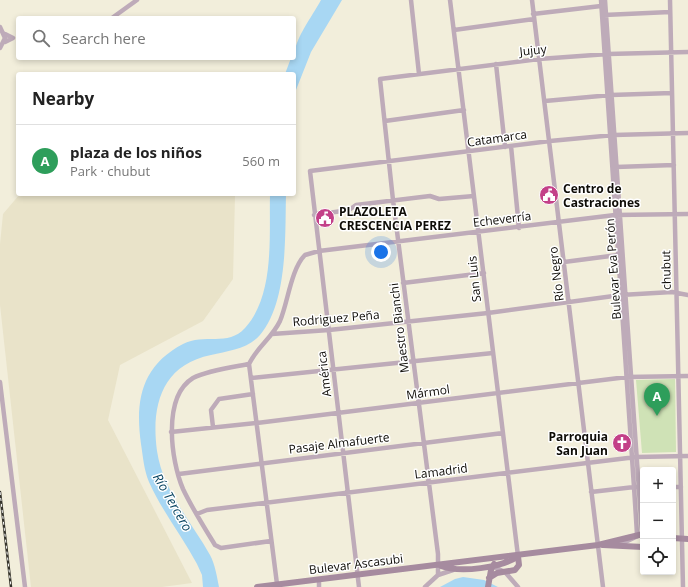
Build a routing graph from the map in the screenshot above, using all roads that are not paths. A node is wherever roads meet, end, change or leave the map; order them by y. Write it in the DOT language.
graph roads {
  1 [pos="137,0"];
  2 [pos="411,0"];
  3 [pos="450,0"];
  4 [pos="532,0"];
  5 [pos="601,0"];
  6 [pos="605,0"];
  7 [pos="670,0"];
  8 [pos="601,6"];
  9 [pos="670,12"];
  10 [pos="604,15"];
  11 [pos="115,16"];
  12 [pos="534,16"];
  13 [pos="0,27"];
  14 [pos="454,30"];
  15 [pos="4,34"];
  16 [pos="15,38"];
  17 [pos="4,42"];
  18 [pos="0,48"];
  19 [pos="671,52"];
  20 [pos="688,52"];
  21 [pos="606,54"];
  22 [pos="539,59"];
  23 [pos="496,64"];
  24 [pos="459,69"];
  25 [pos="420,74"];
  26 [pos="380,79"];
  27 [pos="672,93"];
  28 [pos="609,95"];
  29 [pos="545,101"];
  30 [pos="464,110"];
  31 [pos="385,121"];
  32 [pos="688,133"];
  33 [pos="673,134"];
  34 [pos="612,136"];
  35 [pos="550,141"];
  36 [pos="508,147"];
  37 [pos="469,152"];
  38 [pos="390,162"];
  39 [pos="674,165"];
  40 [pos="616,167"];
  41 [pos="310,171"];
  42 [pos="474,196"];
  43 [pos="393,200"];
  44 [pos="675,213"];
  45 [pos="688,214"];
  46 [pos="314,215"];
  47 [pos="617,215"];
  48 [pos="559,222"];
  49 [pos="519,228"];
  50 [pos="479,232"];
  51 [pos="399,242"];
  52 [pos="319,252"];
  53 [pos="618,255"];
  54 [pos="564,262"];
  55 [pos="484,273"];
  56 [pos="404,283"];
  57 [pos="677,293"];
  58 [pos="623,295"];
  59 [pos="688,295"];
  60 [pos="569,302"];
  61 [pos="488,313"];
  62 [pos="408,322"];
  63 [pos="329,330"];
  64 [pos="272,334"];
  65 [pos="493,353"];
  66 [pos="413,361"];
  67 [pos="249,364"];
  68 [pos="333,370"];
  69 [pos="679,376"];
  70 [pos="688,376"];
  71 [pos="629,377"];
  72 [pos="251,378"];
  73 [pos="0,382"];
  74 [pos="579,383"];
  75 [pos="498,392"];
  76 [pos="253,394"];
  77 [pos="418,403"];
  78 [pos="338,414"];
  79 [pos="257,423"];
  80 [pos="213,428"];
  81 [pos="171,432"];
  82 [pos="503,433"];
  83 [pos="423,443"];
  84 [pos="343,453"];
  85 [pos="680,456"];
  86 [pos="688,456"];
  87 [pos="634,458"];
  88 [pos="262,463"];
  89 [pos="587,463"];
  90 [pos="507,473"];
  91 [pos="179,474"];
  92 [pos="428,483"];
  93 [pos="638,487"];
  94 [pos="676,487"];
  95 [pos="681,487"];
  96 [pos="591,492"];
  97 [pos="348,493"];
  98 [pos="267,503"];
  99 [pos="197,514"];
  100 [pos="640,519"];
  101 [pos="640,535"];
  102 [pos="640,535"];
  103 [pos="685,539"];
  104 [pos="271,541"];
  105 [pos="598,545"];
  106 [pos="616,546"];
  107 [pos="640,547"];
  108 [pos="509,556"];
  109 [pos="518,556"];
  110 [pos="439,566"];
  111 [pos="492,566"];
  112 [pos="471,569"];
  113 [pos="453,570"];
  114 [pos="505,572"];
  115 [pos="358,575"];
  116 [pos="438,575"];
  117 [pos="489,578"];
  118 [pos="319,580"];
  119 [pos="277,584"];
  120 [pos="25,587"];
  121 [pos="257,587"];
  122 [pos="319,587"];
  123 [pos="359,587"];
  124 [pos="424,587"];
  125 [pos="488,587"];
  126 [pos="518,587"];
  127 [pos="603,587"];
  128 [pos="684,587"];
  1 -- 11 [label="street"];
  2 -- 25 [label="street"];
  3 -- 14 [label="street, San Luis"];
  4 -- 12 [label="street, Río Negro"];
  5 -- 8 [label="street, Bulevar Eva Perón"];
  6 -- 10 [label="street, Bulevar Eva Perón"];
  7 -- 9 [label="street, chubut"];
  8 -- 10 [label="street, Bulevar Eva Perón"];
  8 -- 12 [label="street"];
  9 -- 10 [label="street"];
  9 -- 19 [label="street, chubut"];
  10 -- 21 [label="street, Bulevar Eva Perón"];
  12 -- 14 [label="street"];
  12 -- 22 [label="street, Río Negro"];
  13 -- 15 [label="street"];
  14 -- 24 [label="street, San Luis"];
  15 -- 16 [label="street"];
  15 -- 17 [label="street"];
  16 -- 17 [label="street"];
  17 -- 18 [label="street"];
  19 -- 20 [label="street, Jujuy"];
  19 -- 21 [label="street, Jujuy"];
  19 -- 27 [label="street, chubut"];
  21 -- 22 [label="street, Jujuy"];
  21 -- 28 [label="street, Bulevar Eva Perón"];
  22 -- 23 [label="street, Jujuy"];
  22 -- 29 [label="street, Río Negro"];
  23 -- 24 [label="street, Jujuy"];
  23 -- 36 [label="street"];
  24 -- 25 [label="street, Jujuy"];
  24 -- 30 [label="street, San Luis"];
  25 -- 26 [label="street, Jujuy"];
  26 -- 31 [label="street, Maestro Bianchi"];
  27 -- 28 [label="street"];
  27 -- 33 [label="street, chubut"];
  28 -- 29 [label="street"];
  28 -- 34 [label="street, Bulevar Eva Perón"];
  29 -- 35 [label="street, Río Negro"];
  30 -- 31 [label="street"];
  30 -- 37 [label="street, San Luis"];
  31 -- 38 [label="street, Maestro Bianchi"];
  32 -- 33 [label="street, Catamarca"];
  33 -- 34 [label="street, Catamarca"];
  33 -- 39 [label="street, chubut"];
  34 -- 35 [label="street, Catamarca"];
  34 -- 40 [label="street, Bulevar Eva Perón"];
  34 -- 47 [label="street, Bulevar Eva Perón"];
  35 -- 36 [label="street, Catamarca"];
  35 -- 48 [label="street, Río Negro"];
  36 -- 37 [label="street, Catamarca"];
  36 -- 49 [label="street"];
  37 -- 38 [label="street, Catamarca"];
  37 -- 42 [label="street, San Luis"];
  38 -- 41 [label="street, Catamarca"];
  38 -- 43 [label="street, Maestro Bianchi"];
  39 -- 40 [label="street"];
  39 -- 44 [label="street, chubut"];
  40 -- 47 [label="street, Bulevar Eva Perón"];
  41 -- 46 [label="street, América"];
  42 -- 43 [label="street"];
  42 -- 50 [label="street, San Luis"];
  43 -- 46 [label="street"];
  43 -- 51 [label="street, Maestro Bianchi"];
  44 -- 45 [label="street, Echeverría"];
  44 -- 47 [label="street, Echeverría"];
  44 -- 57 [label="street, chubut"];
  46 -- 52 [label="street, América"];
  47 -- 48 [label="street, Echeverría"];
  47 -- 53 [label="street, Bulevar Eva Perón"];
  47 -- 58 [label="street, Bulevar Eva Perón"];
  48 -- 49 [label="street, Echeverría"];
  48 -- 54 [label="street, Río Negro"];
  49 -- 50 [label="street, Echeverría"];
  50 -- 51 [label="street, Echeverría"];
  50 -- 55 [label="street, San Luis"];
  51 -- 52 [label="street, Echeverría"];
  51 -- 56 [label="street, Maestro Bianchi"];
  52 -- 63 [label="street, América"];
  52 -- 64 [label="street, Echeverría"];
  53 -- 54 [label="street"];
  53 -- 58 [label="street, Bulevar Eva Perón"];
  54 -- 60 [label="street, Río Negro"];
  55 -- 56 [label="street"];
  55 -- 61 [label="street, San Luis"];
  56 -- 62 [label="street, Maestro Bianchi"];
  57 -- 58 [label="street, Rodriguez Peña"];
  57 -- 59 [label="street, Rodriguez Peña"];
  57 -- 69 [label="street, chubut"];
  58 -- 60 [label="street, Rodriguez Peña"];
  58 -- 71 [label="street, Bulevar Eva Perón"];
  60 -- 61 [label="street, Rodriguez Peña"];
  60 -- 74 [label="street, Río Negro"];
  61 -- 62 [label="street, Rodriguez Peña"];
  61 -- 65 [label="street, San Luis"];
  62 -- 63 [label="street, Rodriguez Peña"];
  62 -- 66 [label="street, Maestro Bianchi"];
  63 -- 64 [label="street, Rodriguez Peña"];
  63 -- 68 [label="street, América"];
  64 -- 67 [label="street"];
  65 -- 66 [label="street"];
  65 -- 75 [label="street, San Luis"];
  66 -- 68 [label="street"];
  66 -- 77 [label="street, Maestro Bianchi"];
  67 -- 72 [label="street"];
  67 -- 81 [label="street"];
  68 -- 72 [label="street"];
  68 -- 78 [label="street, América"];
  69 -- 70 [label="street, Mármol"];
  69 -- 71 [label="street, Mármol"];
  69 -- 85 [label="street, chubut"];
  71 -- 74 [label="street, Mármol"];
  71 -- 87 [label="street, Bulevar Eva Perón"];
  72 -- 76 [label="street"];
  73 -- 120 [label="street"];
  74 -- 75 [label="street, Mármol"];
  74 -- 89 [label="street, Río Negro"];
  75 -- 77 [label="street, Mármol"];
  75 -- 82 [label="street, San Luis"];
  76 -- 79 [label="street"];
  76 -- 80 [label="street"];
  77 -- 78 [label="street, Mármol"];
  77 -- 83 [label="street, Maestro Bianchi"];
  78 -- 79 [label="street, Mármol"];
  78 -- 84 [label="street, América"];
  79 -- 80 [label="street, Mármol"];
  79 -- 88 [label="street"];
  80 -- 81 [label="street, Mármol"];
  81 -- 91 [label="street"];
  82 -- 83 [label="street, Pasaje Almafuerte"];
  82 -- 90 [label="street, San Luis"];
  83 -- 84 [label="street, Pasaje Almafuerte"];
  83 -- 92 [label="street, Maestro Bianchi"];
  84 -- 88 [label="street, Pasaje Almafuerte"];
  84 -- 97 [label="street, América"];
  85 -- 86 [label="street, Lamadrid"];
  85 -- 87 [label="street, Lamadrid"];
  85 -- 95 [label="street, chubut"];
  87 -- 89 [label="street, Lamadrid"];
  87 -- 93 [label="street, Bulevar Eva Perón"];
  88 -- 91 [label="street, Pasaje Almafuerte"];
  88 -- 98 [label="street"];
  89 -- 90 [label="street, Lamadrid"];
  89 -- 96 [label="street, Río Negro"];
  90 -- 92 [label="street, Lamadrid"];
  90 -- 109 [label="street, San Luis"];
  91 -- 99 [label="street"];
  92 -- 97 [label="street, Lamadrid"];
  92 -- 110 [label="street, Maestro Bianchi"];
  93 -- 96 [label="street"];
  93 -- 100 [label="street, Bulevar Eva Perón"];
  94 -- 95 [label="street"];
  95 -- 103 [label="street, chubut"];
  96 -- 105 [label="street, Río Negro"];
  97 -- 98 [label="street, Lamadrid"];
  97 -- 115 [label="street, América"];
  98 -- 99 [label="street, Lamadrid"];
  98 -- 104 [label="street"];
  99 -- 104 [label="street"];
  101 -- 105 [label="main road"];
  102 -- 106 [label="street"];
  103 -- 128 [label="street, chubut"];
  104 -- 119 [label="street"];
  105 -- 106 [label="main road"];
  105 -- 109 [label="main road"];
  105 -- 127 [label="street, Río Negro"];
  106 -- 107 [label="main road"];
  108 -- 109 [label="main road, Bulevar Ascasubi"];
  108 -- 110 [label="main road, Bulevar Ascasubi"];
  108 -- 111 [label="main road"];
  109 -- 111 [label="main road"];
  109 -- 114 [label="main road"];
  110 -- 113 [label="main road"];
  110 -- 115 [label="main road, Bulevar Ascasubi"];
  110 -- 116 [label="street, Maestro Bianchi"];
  111 -- 112 [label="main road"];
  111 -- 114 [label="street"];
  111 -- 117 [label="main road"];
  112 -- 113 [label="main road"];
  112 -- 117 [label="main road"];
  113 -- 116 [label="street"];
  114 -- 117 [label="main road"];
  114 -- 126 [label="street"];
  115 -- 118 [label="main road, Bulevar Ascasubi"];
  115 -- 123 [label="street, América"];
  116 -- 124 [label="street"];
  117 -- 125 [label="main road"];
  118 -- 119 [label="main road, Bulevar Ascasubi"];
  118 -- 122 [label="street"];
  119 -- 121 [label="main road, Bulevar Ascasubi"];
}
